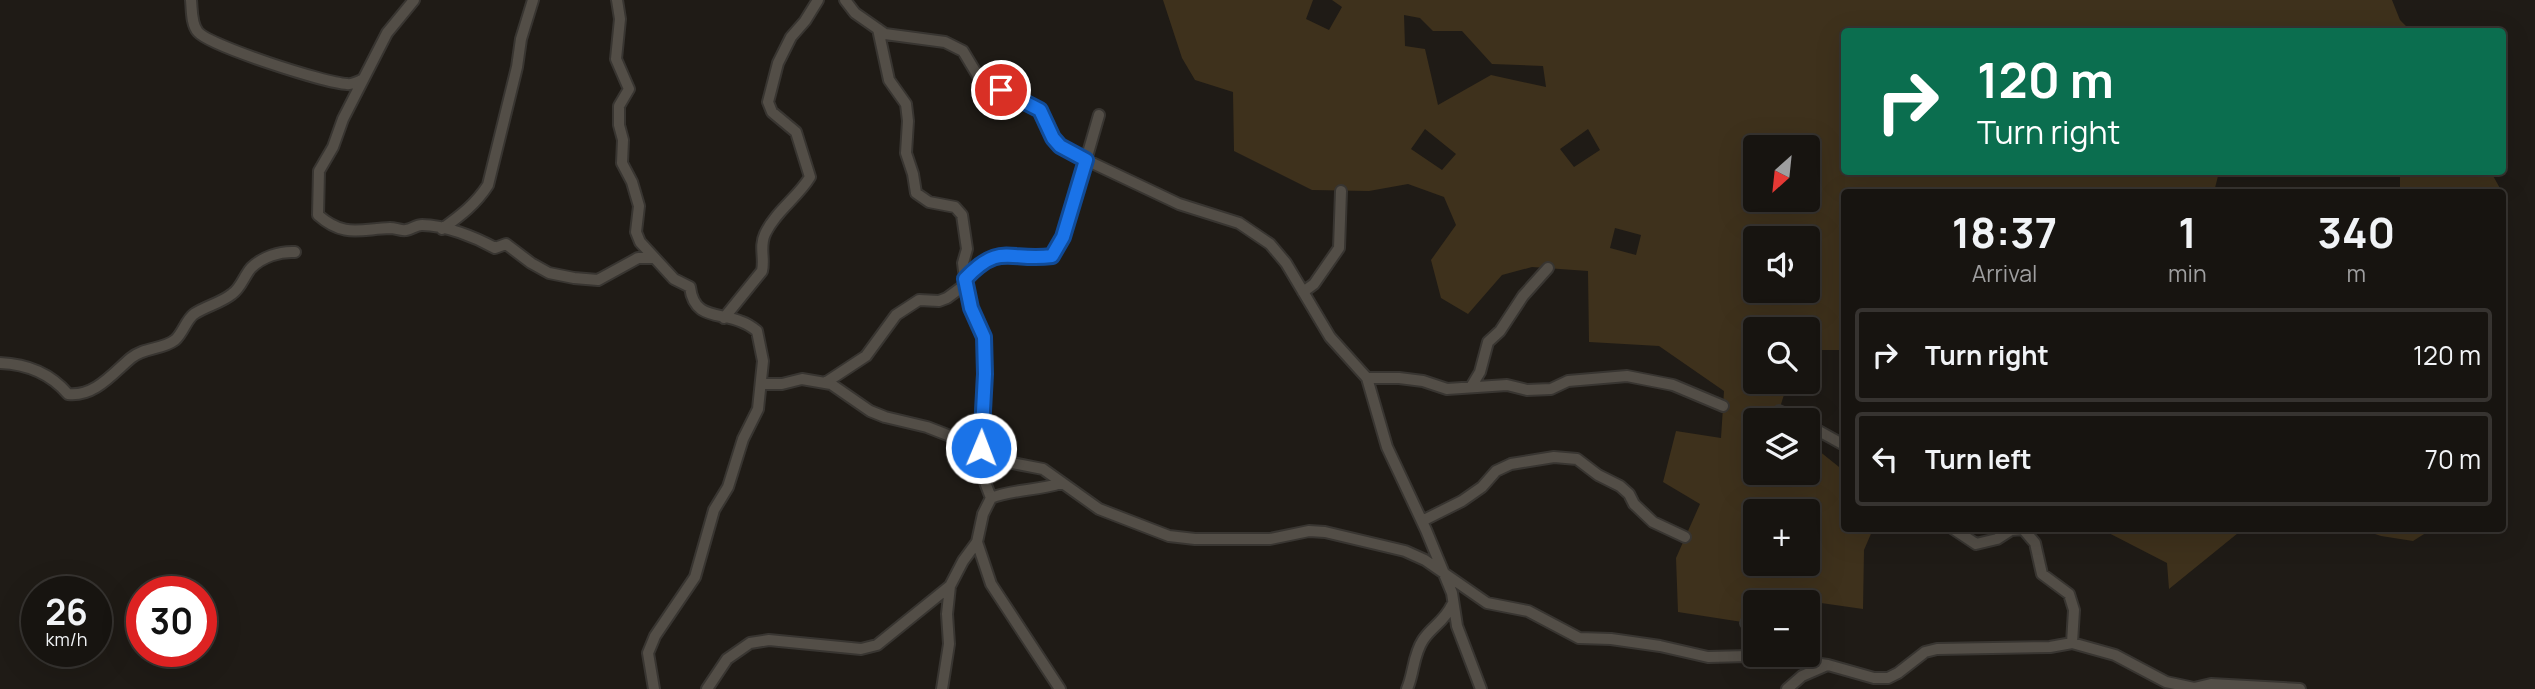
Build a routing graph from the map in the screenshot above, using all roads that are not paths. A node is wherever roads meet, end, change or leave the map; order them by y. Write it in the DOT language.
graph roads {
  1 [pos="191,0"];
  2 [pos="414,0"];
  3 [pos="533,0"];
  4 [pos="617,0"];
  5 [pos="818,0"];
  6 [pos="845,0"];
  7 [pos="878,29"];
  8 [pos="362,80"];
  9 [pos="1099,115"];
  10 [pos="1086,160"];
  11 [pos="1341,191"];
  12 [pos="442,229"];
  13 [pos="295,252"];
  14 [pos="654,258"];
  15 [pos="1548,268"];
  16 [pos="965,281"];
  17 [pos="1303,292"];
  18 [pos="724,318"];
  19 [pos="0,363"];
  20 [pos="1367,378"];
  21 [pos="825,383"];
  22 [pos="762,384"];
  23 [pos="1471,387"];
  24 [pos="1723,406"];
  25 [pos="1820,432"];
  26 [pos="953,437"];
  27 [pos="1841,443"];
  28 [pos="981,448"];
  29 [pos="1061,483"];
  30 [pos="990,498"];
  31 [pos="1422,521"];
  32 [pos="1958,532"];
  33 [pos="2008,532"];
  34 [pos="2026,532"];
  35 [pos="1685,537"];
  36 [pos="977,542"];
  37 [pos="1444,573"];
  38 [pos="950,586"];
  39 [pos="1453,602"];
  40 [pos="2071,643"];
  41 [pos="1743,656"];
  42 [pos="1820,664"];
  43 [pos="1828,665"];
  44 [pos="654,689"];
  45 [pos="707,689"];
  46 [pos="942,689"];
  47 [pos="1060,689"];
  48 [pos="1407,689"];
  49 [pos="1480,689"];
  50 [pos="1787,689"];
  51 [pos="2300,689"];
  1 -- 8 [label="street"];
  2 -- 8 [label="street"];
  3 -- 12 [label="street"];
  4 -- 14 [label="street"];
  5 -- 18 [label="street"];
  6 -- 7 [label="street"];
  7 -- 10 [label="street"];
  7 -- 16 [label="street"];
  8 -- 12 [label="street"];
  9 -- 10 [label="street"];
  10 -- 16 [label="street"];
  10 -- 17 [label="street"];
  11 -- 17 [label="street"];
  12 -- 14 [label="street"];
  13 -- 19 [label="street"];
  14 -- 18 [label="street"];
  15 -- 23 [label="street"];
  16 -- 21 [label="street"];
  16 -- 28 [label="street"];
  17 -- 20 [label="street"];
  18 -- 22 [label="street"];
  20 -- 23 [label="street"];
  20 -- 31 [label="street"];
  21 -- 22 [label="street"];
  21 -- 26 [label="street"];
  22 -- 44 [label="street"];
  23 -- 24 [label="street"];
  25 -- 27 [label="street"];
  26 -- 28 [label="street"];
  26 -- 30 [label="street"];
  28 -- 29 [label="street"];
  29 -- 30 [label="street"];
  29 -- 37 [label="street"];
  30 -- 36 [label="street"];
  31 -- 35 [label="street"];
  31 -- 37 [label="street"];
  32 -- 33 [label="street"];
  34 -- 40 [label="street"];
  36 -- 38 [label="street"];
  36 -- 47 [label="street"];
  37 -- 39 [label="street"];
  37 -- 41 [label="street"];
  38 -- 45 [label="street"];
  38 -- 46 [label="street"];
  39 -- 48 [label="street"];
  39 -- 49 [label="street"];
  40 -- 43 [label="street"];
  40 -- 51 [label="street"];
  42 -- 43 [label="street"];
  43 -- 50 [label="street"];
}
